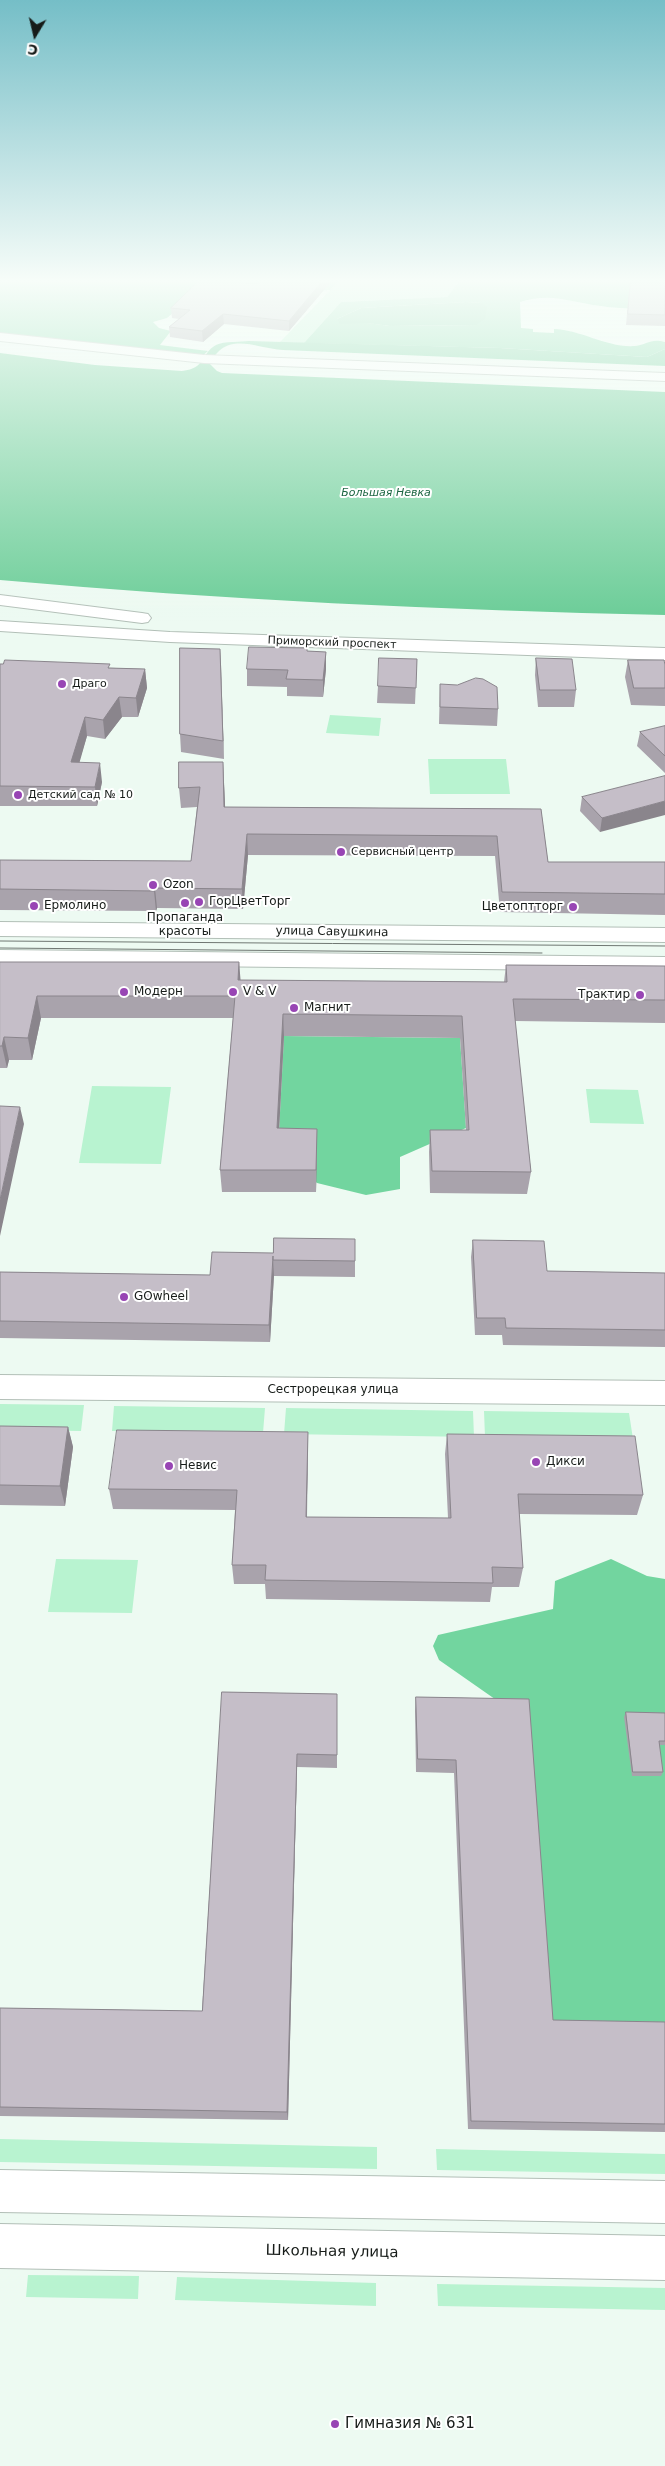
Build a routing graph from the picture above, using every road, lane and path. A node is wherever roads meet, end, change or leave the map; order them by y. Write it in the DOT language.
graph roads {
  1 [pos="0,600"];
  2 [pos="0,612"];
  3 [pos="161,621"];
  4 [pos="0,626"];
  5 [pos="665,637"];
  6 [pos="0,640"];
  7 [pos="356,645"];
  8 [pos="665,654"];
  9 [pos="0,929"];
  10 [pos="665,935"];
  11 [pos="0,957"];
  12 [pos="665,964"];
  13 [pos="0,1387"];
  14 [pos="665,1393"];
  15 [pos="0,2191"];
  16 [pos="665,2202"];
  17 [pos="0,2246"];
  18 [pos="665,2258"];
  1 -- 3 [label="main road"];
  2 -- 3 [label="main road, Приморский проспект"];
  3 -- 5 [label="main road, Приморский проспект"];
  4 -- 7 [label="main road, Приморский проспект"];
  6 -- 7 [label="main road"];
  7 -- 8 [label="main road, Приморский проспект"];
  9 -- 10 [label="main road, улица Савушкина"];
  11 -- 12 [label="main road"];
  13 -- 14 [label="main road, Сестрорецкая улица"];
  15 -- 16 [label="main road"];
  17 -- 18 [label="main road, Школьная улица"];
}
